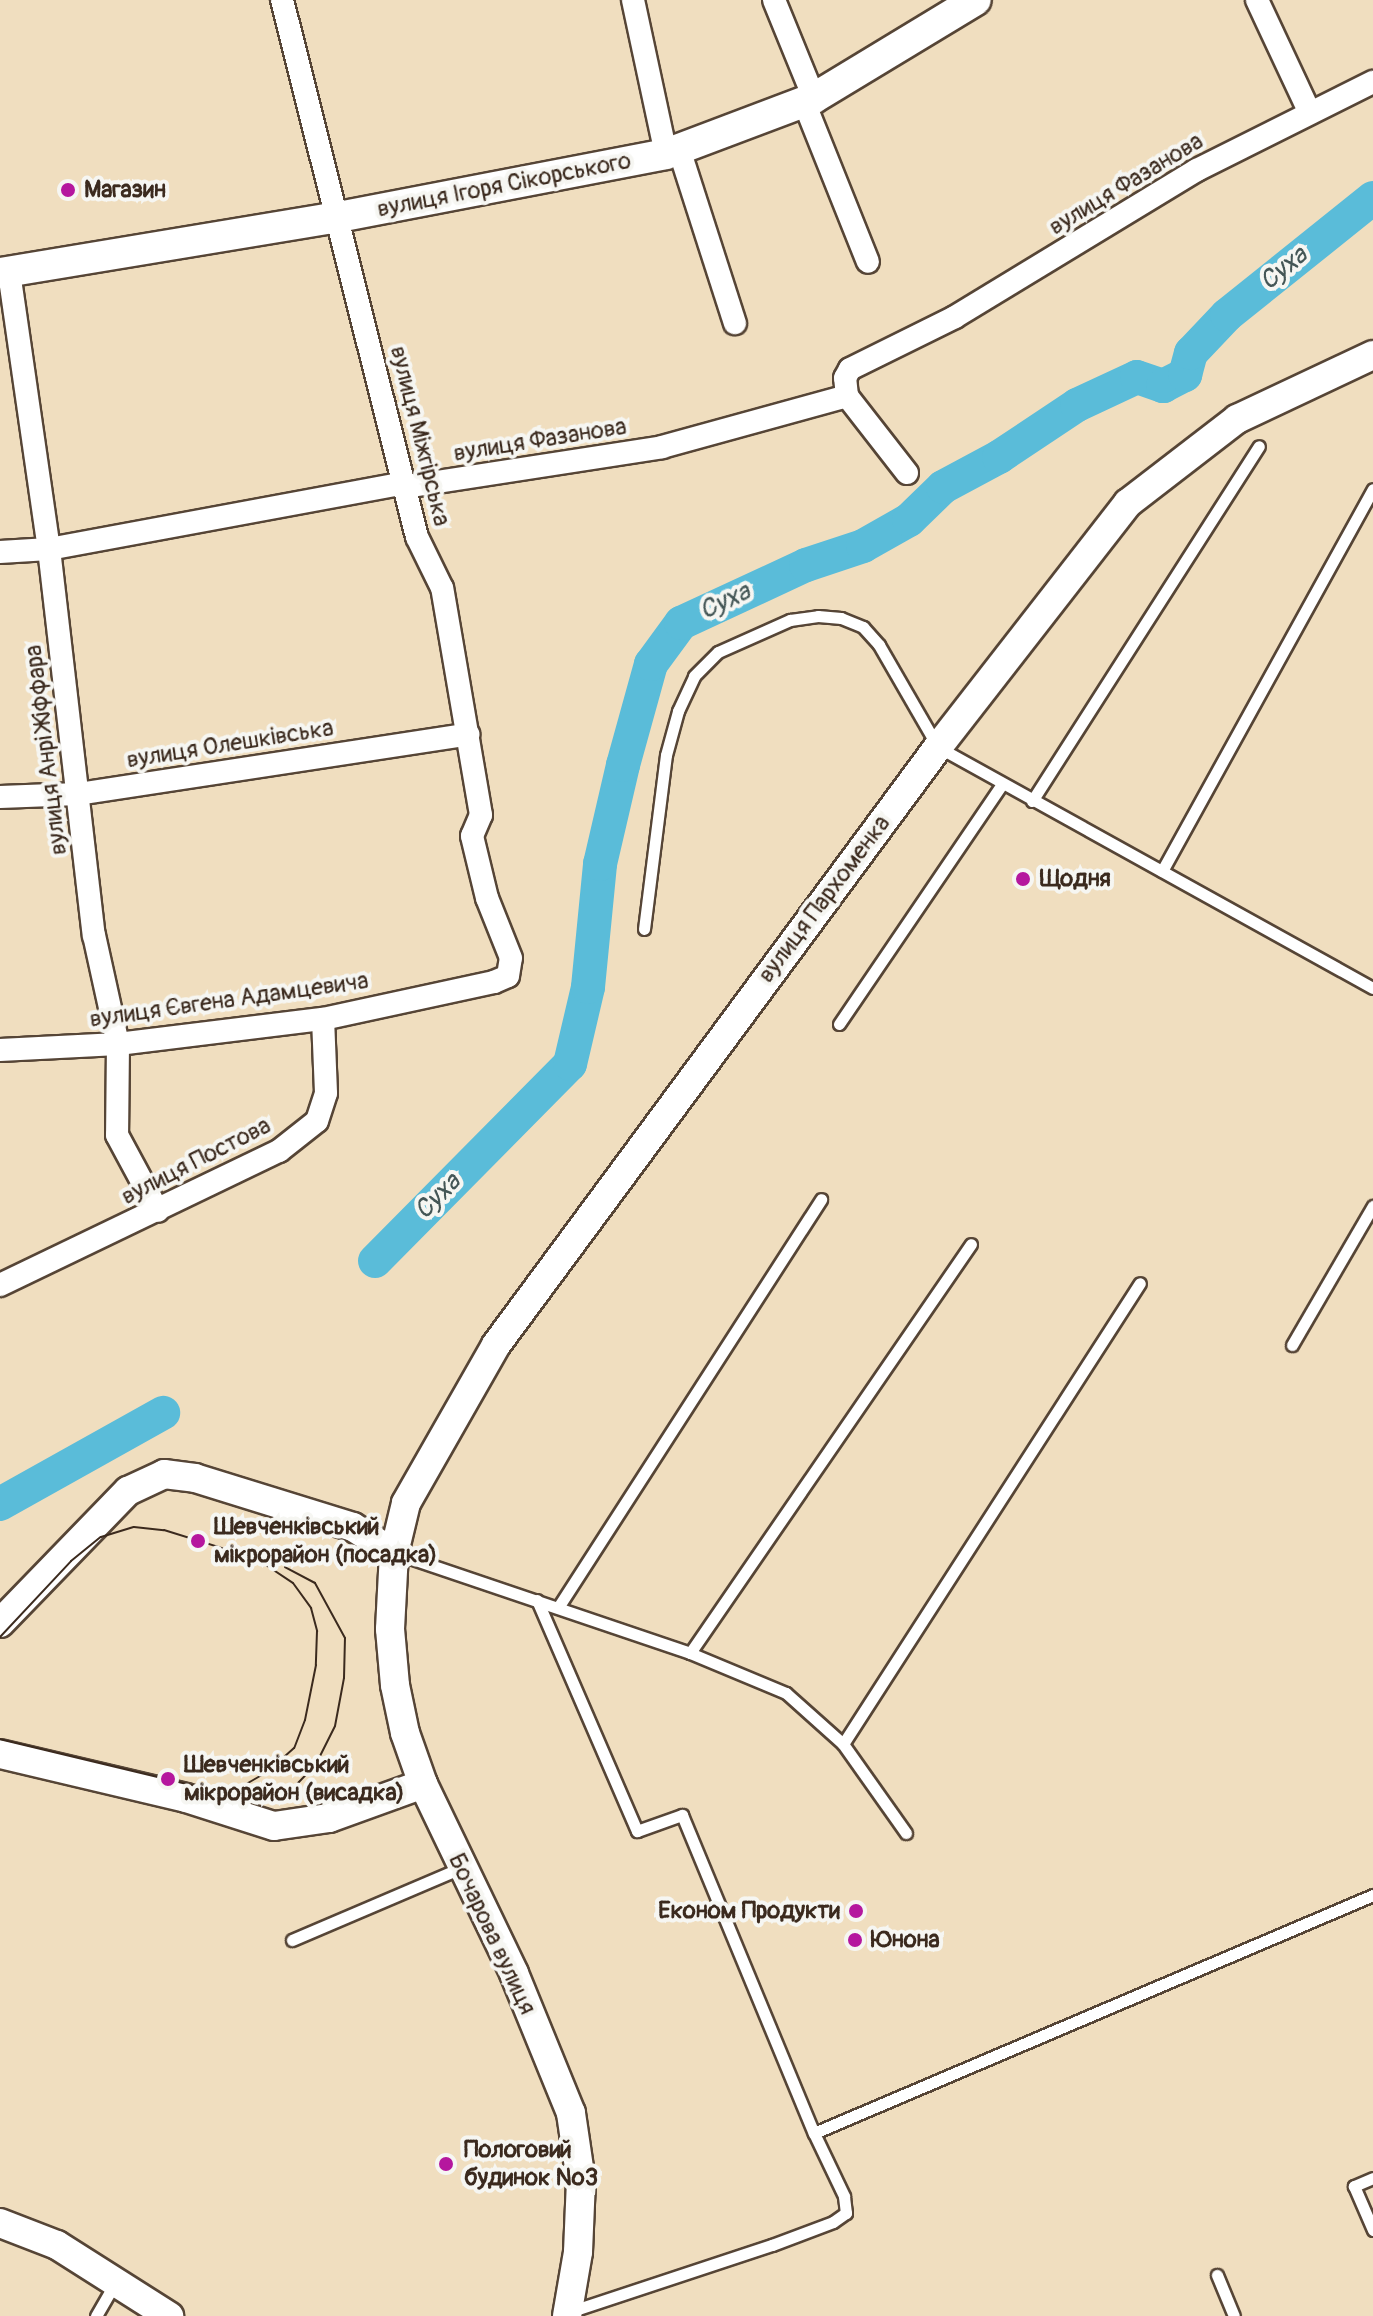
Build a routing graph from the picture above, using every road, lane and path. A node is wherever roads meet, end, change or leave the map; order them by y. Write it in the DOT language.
graph roads {
  1 [pos="282,0"];
  2 [pos="633,0"];
  3 [pos="774,0"];
  4 [pos="976,0"];
  5 [pos="1257,0"];
  6 [pos="1373,82"];
  7 [pos="809,100"];
  8 [pos="1309,111"];
  9 [pos="672,152"];
  10 [pos="339,217"];
  11 [pos="868,262"];
  12 [pos="4,273"];
  13 [pos="735,323"];
  14 [pos="1373,355"];
  15 [pos="847,396"];
  16 [pos="1259,446"];
  17 [pos="907,473"];
  18 [pos="405,487"];
  19 [pos="1373,489"];
  20 [pos="49,549"];
  21 [pos="0,552"];
  22 [pos="468,734"];
  23 [pos="938,747"];
  24 [pos="1002,784"];
  25 [pos="78,794"];
  26 [pos="0,797"];
  27 [pos="1032,801"];
  28 [pos="1162,871"];
  29 [pos="644,929"];
  30 [pos="508,976"];
  31 [pos="1373,988"];
  32 [pos="323,1019"];
  33 [pos="839,1024"];
  34 [pos="118,1044"];
  35 [pos="0,1050"];
  36 [pos="821,1199"];
  37 [pos="1373,1206"];
  38 [pos="158,1211"];
  39 [pos="971,1244"];
  40 [pos="1140,1283"];
  41 [pos="0,1285"];
  42 [pos="1292,1345"];
  43 [pos="394,1553"];
  44 [pos="537,1600"];
  45 [pos="559,1606"];
  46 [pos="0,1623"];
  47 [pos="690,1653"];
  48 [pos="843,1744"];
  49 [pos="0,1754"];
  50 [pos="423,1784"];
  51 [pos="906,1833"];
  52 [pos="461,1868"];
  53 [pos="1373,1895"];
  54 [pos="292,1940"];
  55 [pos="814,2133"];
  56 [pos="1373,2178"];
  57 [pos="0,2223"];
  58 [pos="1373,2230"];
  59 [pos="1217,2275"];
  60 [pos="116,2281"];
  61 [pos="567,2314"];
  62 [pos="96,2316"];
  63 [pos="169,2316"];
  64 [pos="1234,2316"];
  1 -- 10 [label="street, вулиця Міжгірська"];
  2 -- 9 [label="street"];
  3 -- 7 [label="street"];
  4 -- 7 [label="main road, вулиця Ігоря Сікорського"];
  5 -- 8 [label="street"];
  6 -- 8 [label="street, вулиця Фазанова"];
  7 -- 9 [label="main road, вулиця Ігоря Сікорського"];
  7 -- 11 [label="street"];
  8 -- 15 [label="street, вулиця Фазанова"];
  9 -- 10 [label="main road, вулиця Ігоря Сікорського"];
  9 -- 13 [label="street"];
  10 -- 12 [label="main road, вулиця Ігоря Сікорського"];
  10 -- 18 [label="street, вулиця Міжгірська"];
  12 -- 20 [label="street, вулиця Анрі Жіффара"];
  14 -- 23 [label="street, вулиця Пархоменка"];
  15 -- 17 [label="street"];
  15 -- 18 [label="street, вулиця Фазанова"];
  16 -- 27 [label="lane"];
  18 -- 20 [label="street, вулиця Фазанова"];
  18 -- 22 [label="street, вулиця Міжгірська"];
  19 -- 28 [label="lane"];
  20 -- 21 [label="street, вулиця Фазанова"];
  20 -- 25 [label="street, вулиця Анрі Жіффара"];
  22 -- 25 [label="street, вулиця Олешківська"];
  22 -- 30 [label="street, вулиця Міжгірська"];
  23 -- 24 [label="lane"];
  23 -- 29 [label="lane"];
  23 -- 43 [label="street, вулиця Пархоменка"];
  24 -- 27 [label="lane"];
  24 -- 33 [label="lane"];
  25 -- 26 [label="street, вулиця Олешківська"];
  25 -- 34 [label="street, вулиця Анрі Жіффара"];
  27 -- 28 [label="lane"];
  28 -- 31 [label="lane"];
  30 -- 32 [label="street, вулиця Євгена Адамцевича"];
  32 -- 34 [label="street, вулиця Євгена Адамцевича"];
  32 -- 38 [label="street, вулиця Постова"];
  34 -- 35 [label="street, вулиця Євгена Адамцевича"];
  34 -- 38 [label="street, вулиця Анрі Жіффара"];
  36 -- 45 [label="lane"];
  37 -- 42 [label="lane"];
  38 -- 41 [label="street, вулиця Постова"];
  39 -- 47 [label="lane"];
  40 -- 48 [label="lane"];
  43 -- 44 [label="lane"];
  43 -- 46 [label="street"];
  43 -- 50 [label="street, Бочарова вулиця"];
  44 -- 45 [label="lane"];
  44 -- 55 [label="lane"];
  45 -- 47 [label="lane"];
  47 -- 48 [label="lane"];
  48 -- 51 [label="lane"];
  49 -- 50 [label="street"];
  50 -- 52 [label="street, Бочарова вулиця"];
  52 -- 54 [label="lane"];
  52 -- 61 [label="street, Бочарова вулиця"];
  53 -- 55 [label="lane"];
  55 -- 61 [label="lane"];
  56 -- 58 [label="lane"];
  57 -- 60 [label="street"];
  59 -- 64 [label="lane"];
  60 -- 62 [label="lane"];
  60 -- 63 [label="street"];
}
